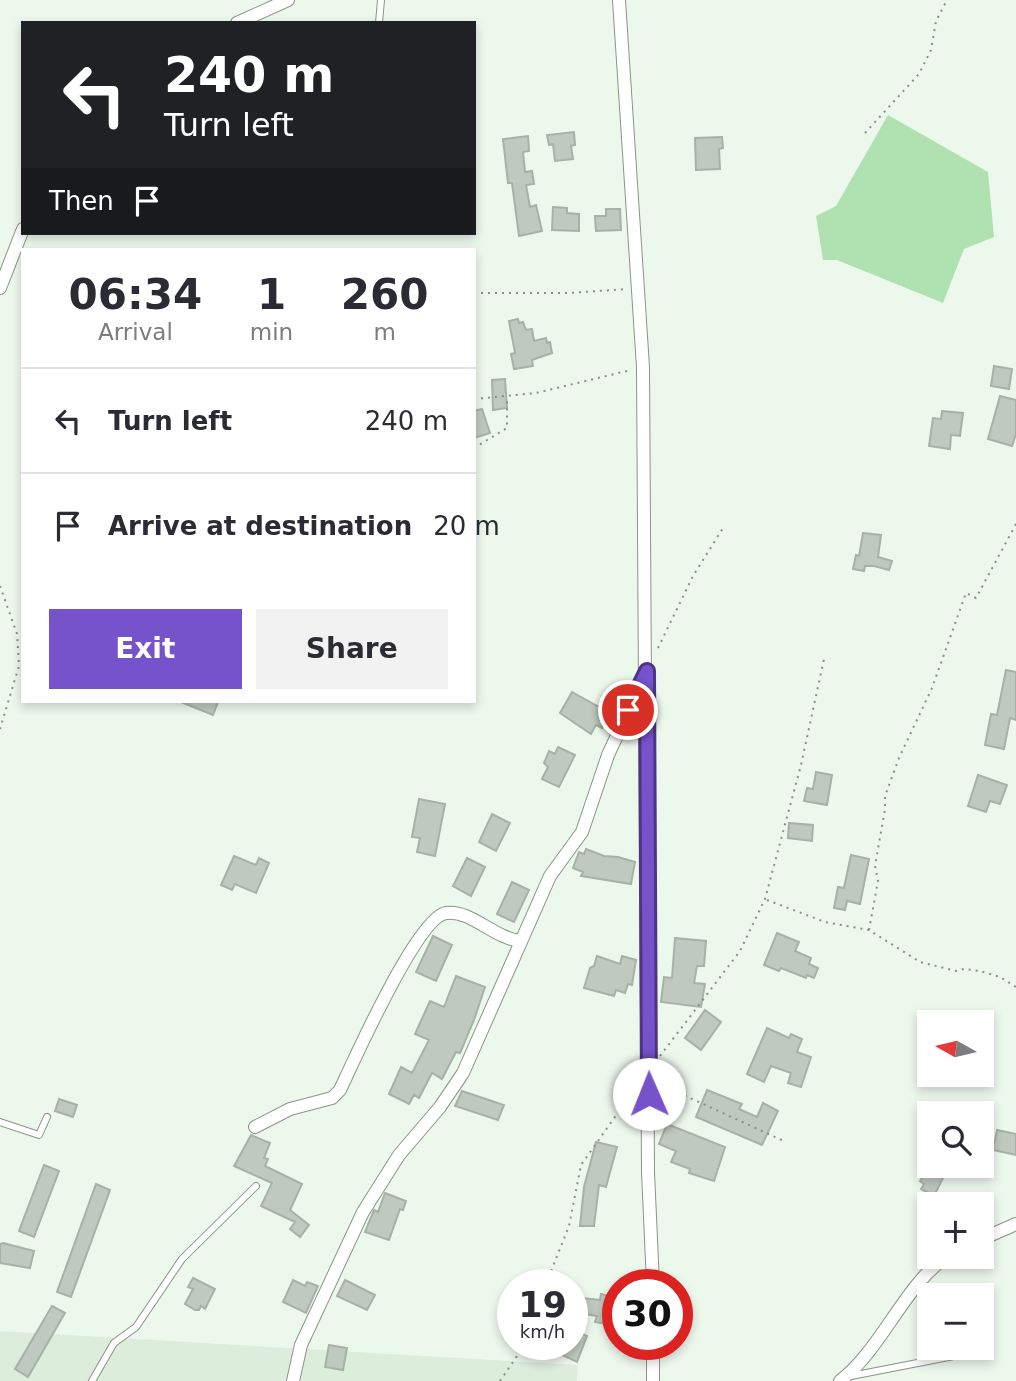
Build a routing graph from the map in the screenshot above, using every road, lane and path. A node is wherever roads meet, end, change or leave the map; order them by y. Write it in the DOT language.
graph roads {
  1 [pos="288,0"];
  2 [pos="381,0"];
  3 [pos="619,0"];
  4 [pos="947,0"];
  5 [pos="241,21"];
  6 [pos="379,21"];
  7 [pos="865,134"];
  8 [pos="21,234"];
  9 [pos="0,288"];
  10 [pos="640,288"];
  11 [pos="476,293"];
  12 [pos="643,368"];
  13 [pos="507,396"];
  14 [pos="476,399"];
  15 [pos="476,446"];
  16 [pos="1016,524"];
  17 [pos="723,528"];
  18 [pos="0,586"];
  19 [pos="658,647"];
  20 [pos="824,659"];
  21 [pos="647,671"];
  22 [pos="0,729"];
  23 [pos="765,899"];
  24 [pos="869,930"];
  25 [pos="521,941"];
  26 [pos="1016,987"];
  27 [pos="649,1083"];
  28 [pos="47,1117"];
  29 [pos="0,1122"];
  30 [pos="256,1127"];
  31 [pos="786,1142"];
  32 [pos="256,1186"];
  33 [pos="1016,1224"];
  34 [pos="994,1233"];
  35 [pos="552,1269"];
  36 [pos="652,1269"];
  37 [pos="936,1269"];
  38 [pos="514,1360"];
  39 [pos="653,1360"];
  40 [pos="936,1360"];
  41 [pos="841,1380"];
  42 [pos="92,1381"];
  43 [pos="293,1381"];
  44 [pos="500,1381"];
  45 [pos="653,1381"];
  1 -- 5 [label="street"];
  2 -- 6 [label="lane"];
  3 -- 10 [label="street"];
  4 -- 7 [label="path"];
  8 -- 9 [label="street"];
  10 -- 11 [label="path"];
  10 -- 12 [label="street"];
  12 -- 13 [label="path"];
  12 -- 21 [label="street"];
  13 -- 14 [label="path"];
  13 -- 15 [label="path"];
  16 -- 24 [label="path"];
  17 -- 19 [label="path"];
  18 -- 22 [label="path"];
  20 -- 23 [label="path"];
  21 -- 25 [label="street"];
  21 -- 27 [label="street"];
  23 -- 24 [label="path"];
  23 -- 27 [label="path"];
  24 -- 26 [label="path"];
  25 -- 30 [label="street"];
  25 -- 43 [label="street"];
  27 -- 31 [label="path"];
  27 -- 35 [label="path"];
  27 -- 36 [label="street"];
  28 -- 29 [label="lane"];
  32 -- 42 [label="lane"];
  33 -- 34 [label="street"];
  37 -- 41 [label="street"];
  38 -- 44 [label="path"];
  39 -- 45 [label="street"];
  40 -- 41 [label="lane"];
}
